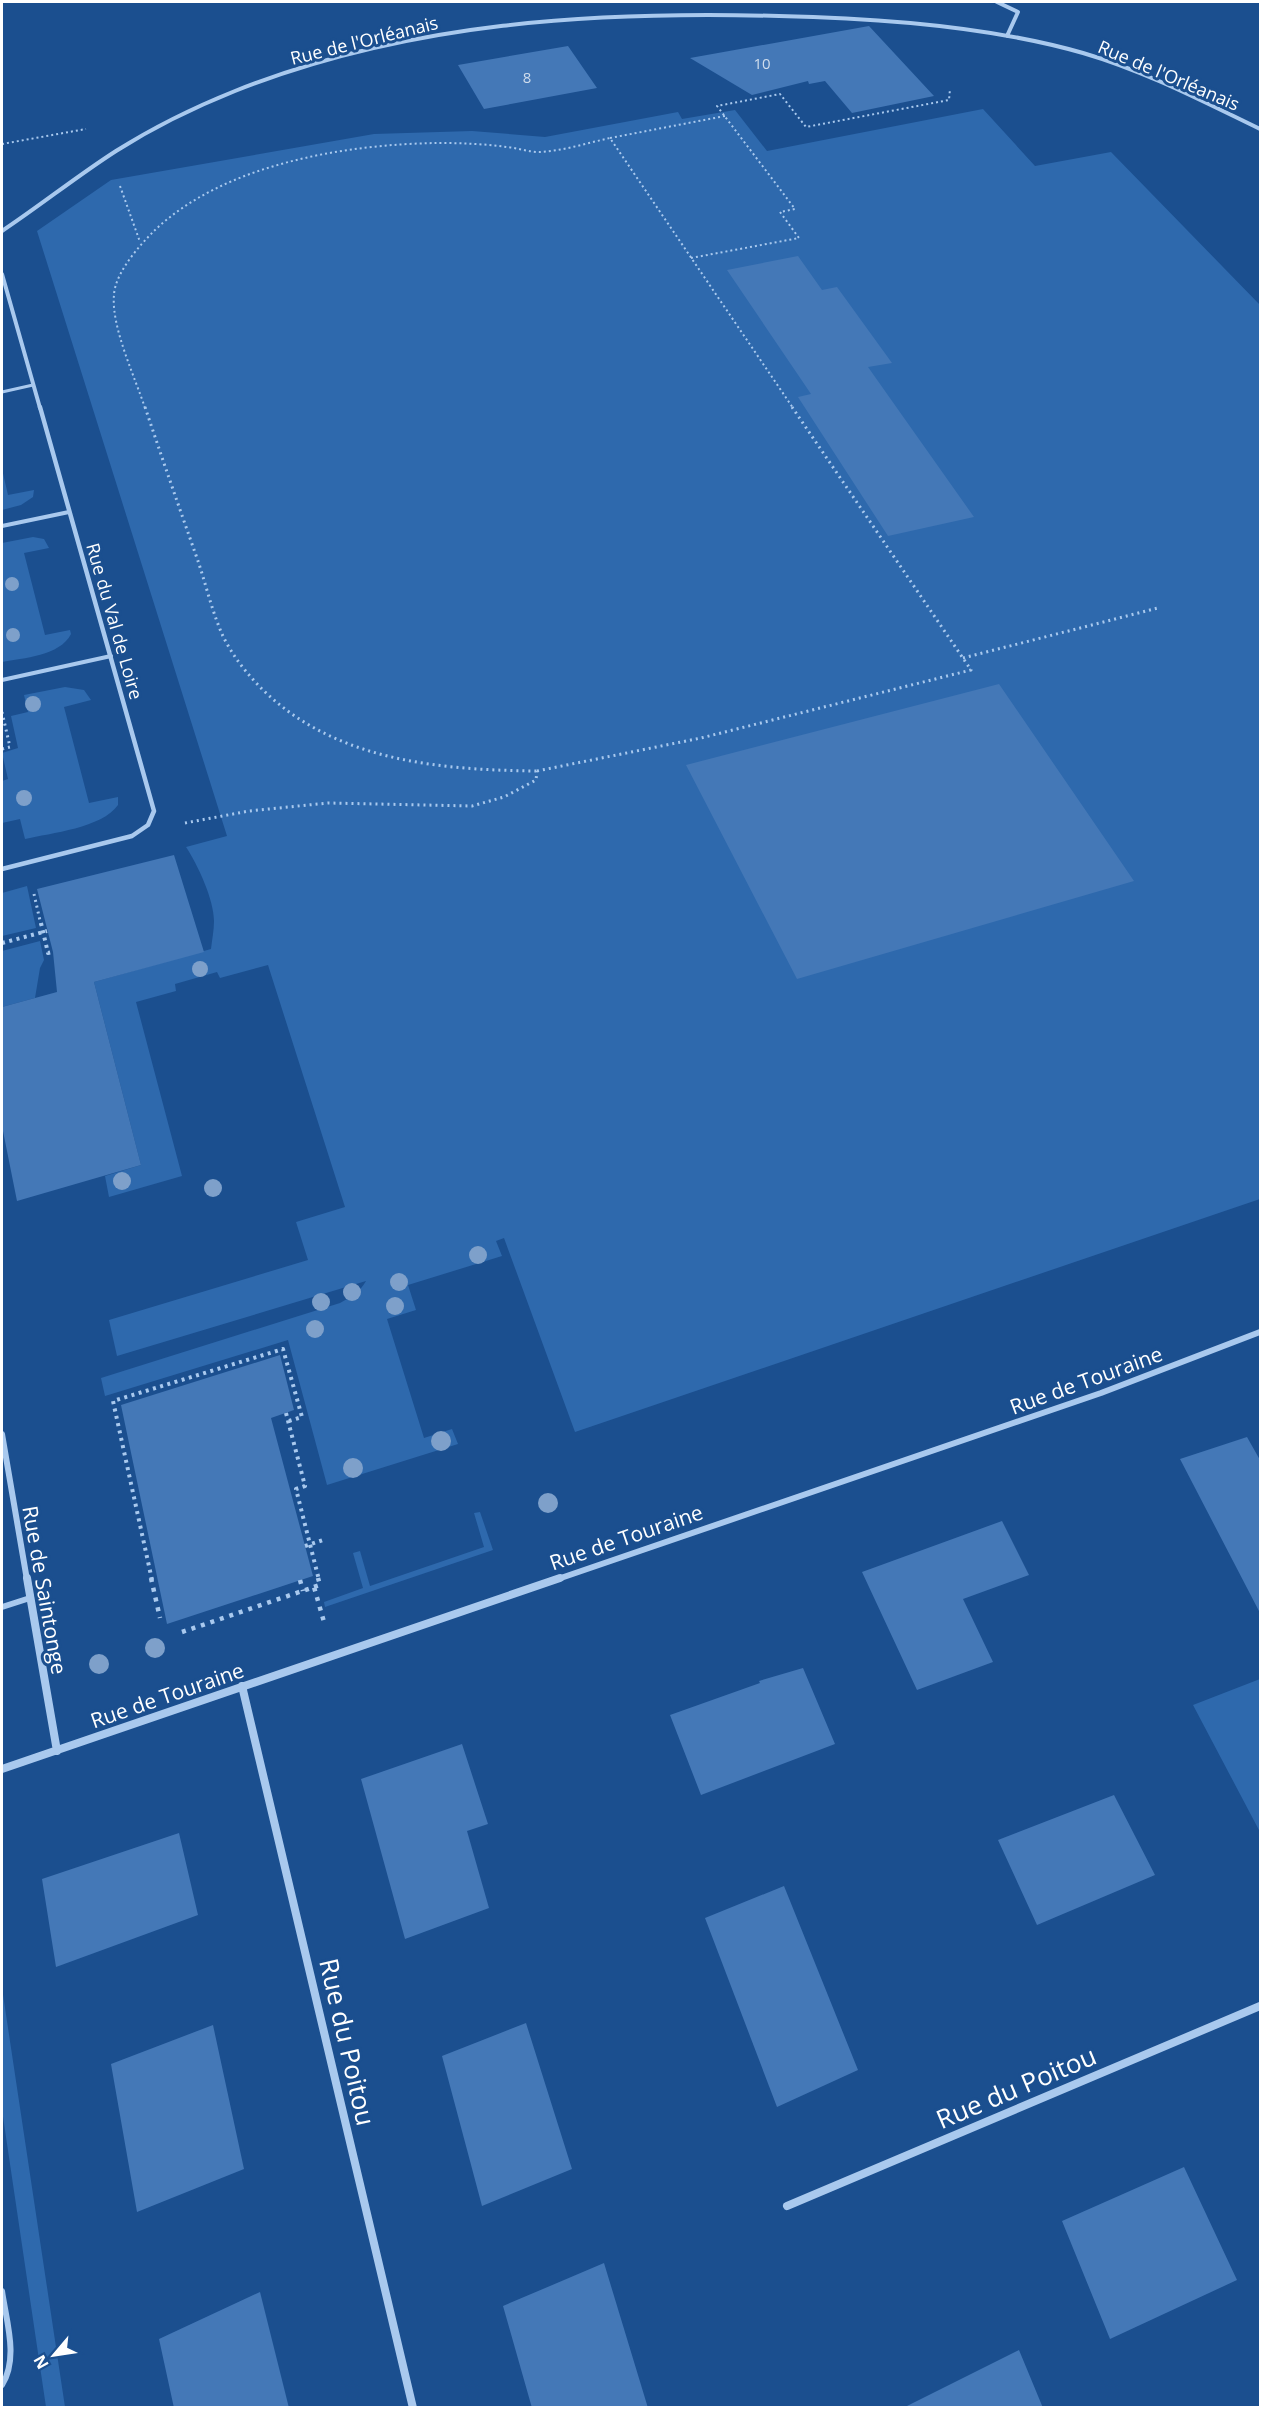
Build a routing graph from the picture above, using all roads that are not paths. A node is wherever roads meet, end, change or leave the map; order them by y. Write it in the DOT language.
graph roads {
  1 [pos="997,2"];
  2 [pos="1007,36"];
  3 [pos="1260,129"];
  4 [pos="2,231"];
  5 [pos="2,274"];
  6 [pos="33,385"];
  7 [pos="2,392"];
  8 [pos="69,512"];
  9 [pos="2,526"];
  10 [pos="111,656"];
  11 [pos="2,680"];
  12 [pos="2,869"];
  13 [pos="1260,1332"];
  14 [pos="2,1434"];
  15 [pos="30,1598"];
  16 [pos="2,1607"];
  17 [pos="242,1686"];
  18 [pos="57,1751"];
  19 [pos="2,1769"];
  20 [pos="1260,2006"];
  21 [pos="787,2206"];
  22 [pos="2,2291"];
  23 [pos="2,2385"];
  24 [pos="413,2408"];
  1 -- 2 [label="street"];
  2 -- 3 [label="street, Rue de l'Orléanais"];
  2 -- 4 [label="street, Rue de l'Orléanais"];
  5 -- 6 [label="street, Rue du Val de Loire"];
  6 -- 7 [label="lane"];
  6 -- 8 [label="street, Rue du Val de Loire"];
  8 -- 9 [label="lane"];
  8 -- 10 [label="street, Rue du Val de Loire"];
  10 -- 11 [label="lane"];
  10 -- 12 [label="street, Rue du Val de Loire"];
  13 -- 17 [label="street, Rue de Touraine"];
  14 -- 15 [label="street, Rue de Saintonge"];
  15 -- 16 [label="lane"];
  15 -- 18 [label="street, Rue de Saintonge"];
  17 -- 18 [label="street, Rue de Touraine"];
  17 -- 24 [label="street, Rue du Poitou"];
  18 -- 19 [label="street, Rue de Touraine"];
  20 -- 21 [label="street, Rue du Poitou"];
  22 -- 23 [label="lane"];
}
